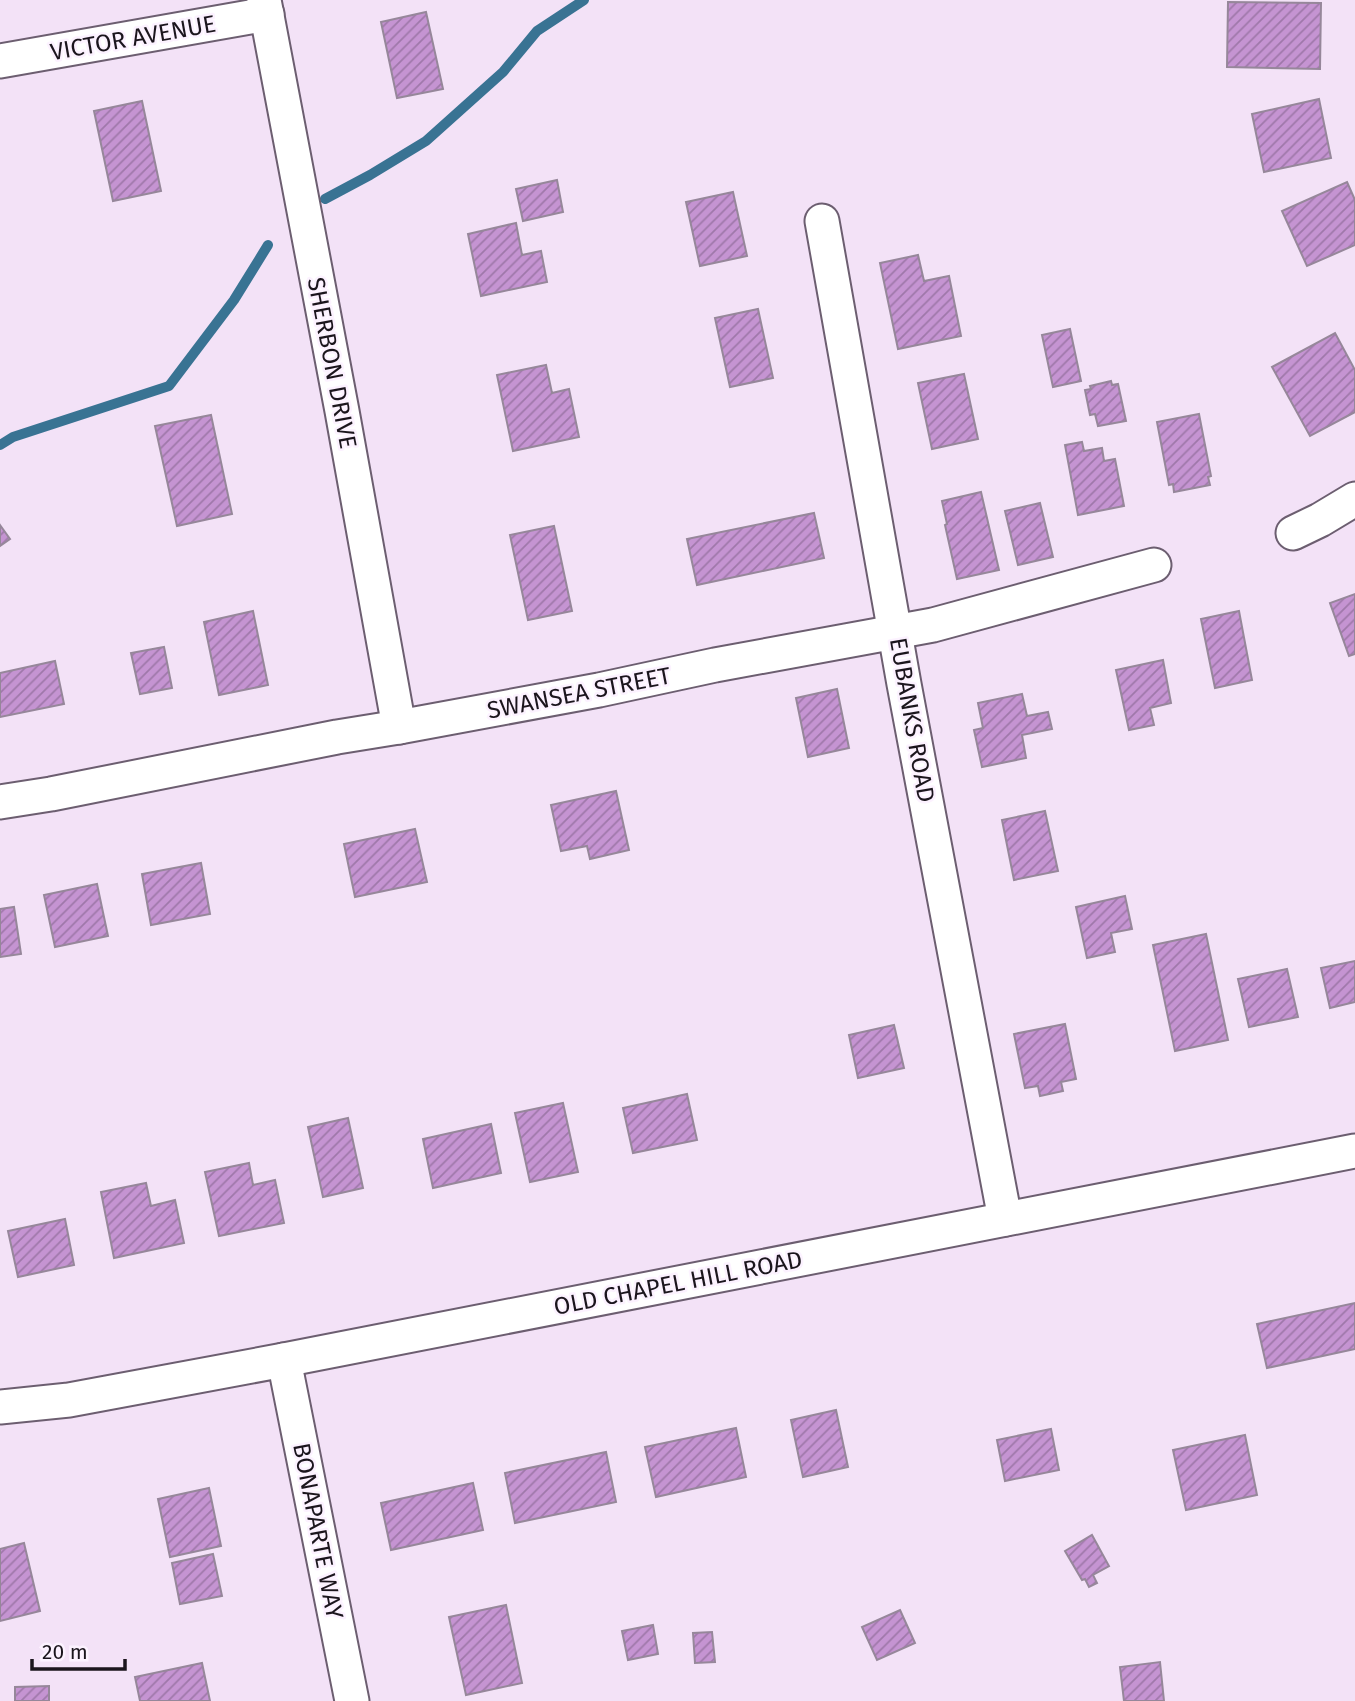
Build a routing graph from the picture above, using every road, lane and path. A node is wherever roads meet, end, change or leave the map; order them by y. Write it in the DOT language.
graph roads {
  1 [pos="265,7"];
  2 [pos="0,61"];
  3 [pos="822,221"];
  4 [pos="1355,499"];
  5 [pos="1293,533"];
  6 [pos="1154,565"];
  7 [pos="895,632"];
  8 [pos="399,727"];
  9 [pos="0,802"];
  10 [pos="1355,1151"];
  11 [pos="1005,1219"];
  12 [pos="284,1360"];
  13 [pos="0,1407"];
  14 [pos="352,1701"];
  1 -- 2 [label="street, VICTOR AVENUE"];
  1 -- 8 [label="street, SHERBON DRIVE"];
  3 -- 7 [label="street, EUBANKS ROAD"];
  4 -- 5 [label="street"];
  6 -- 7 [label="street, SWANSEA STREET"];
  7 -- 8 [label="street, SWANSEA STREET"];
  7 -- 11 [label="street, EUBANKS ROAD"];
  8 -- 9 [label="street, SWANSEA STREET"];
  10 -- 11 [label="street, OLD CHAPEL HILL ROAD"];
  11 -- 12 [label="street, OLD CHAPEL HILL ROAD"];
  12 -- 13 [label="street, OLD CHAPEL HILL ROAD"];
  12 -- 14 [label="street, BONAPARTE WAY"];
}
